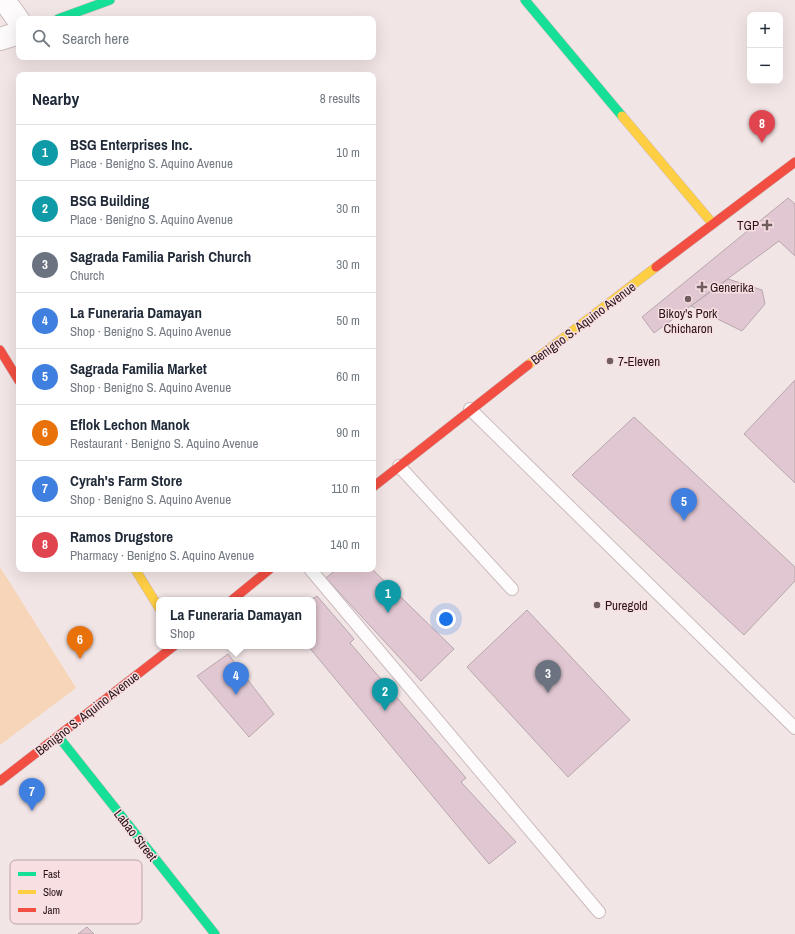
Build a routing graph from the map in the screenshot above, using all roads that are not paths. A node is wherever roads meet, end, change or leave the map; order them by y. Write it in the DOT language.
graph roads {
  1 [pos="4,0"];
  2 [pos="110,0"];
  3 [pos="525,0"];
  4 [pos="66,16"];
  5 [pos="16,17"];
  6 [pos="16,34"];
  7 [pos="0,39"];
  8 [pos="795,162"];
  9 [pos="713,224"];
  10 [pos="0,350"];
  11 [pos="16,375"];
  12 [pos="470,409"];
  13 [pos="399,466"];
  14 [pos="376,485"];
  15 [pos="137,572"];
  16 [pos="266,572"];
  17 [pos="313,572"];
  18 [pos="512,589"];
  19 [pos="236,597"];
  20 [pos="156,603"];
  21 [pos="170,649"];
  22 [pos="795,728"];
  23 [pos="58,736"];
  24 [pos="0,781"];
  25 [pos="599,912"];
  26 [pos="215,934"];
  1 -- 5 [label="street"];
  2 -- 4 [label="main road"];
  3 -- 9 [label="main road"];
  6 -- 7 [label="street"];
  8 -- 9 [label="main road, Benigno S. Aquino Avenue"];
  9 -- 12 [label="main road, Benigno S. Aquino Avenue"];
  10 -- 11 [label="main road"];
  12 -- 13 [label="main road, Benigno S. Aquino Avenue"];
  12 -- 22 [label="lane"];
  13 -- 14 [label="main road, Benigno S. Aquino Avenue"];
  13 -- 18 [label="lane"];
  15 -- 20 [label="main road"];
  16 -- 19 [label="main road"];
  17 -- 25 [label="lane"];
  21 -- 23 [label="main road, Benigno S. Aquino Avenue"];
  23 -- 24 [label="main road, Benigno S. Aquino Avenue"];
  23 -- 26 [label="main road, Labao Street"];
}
